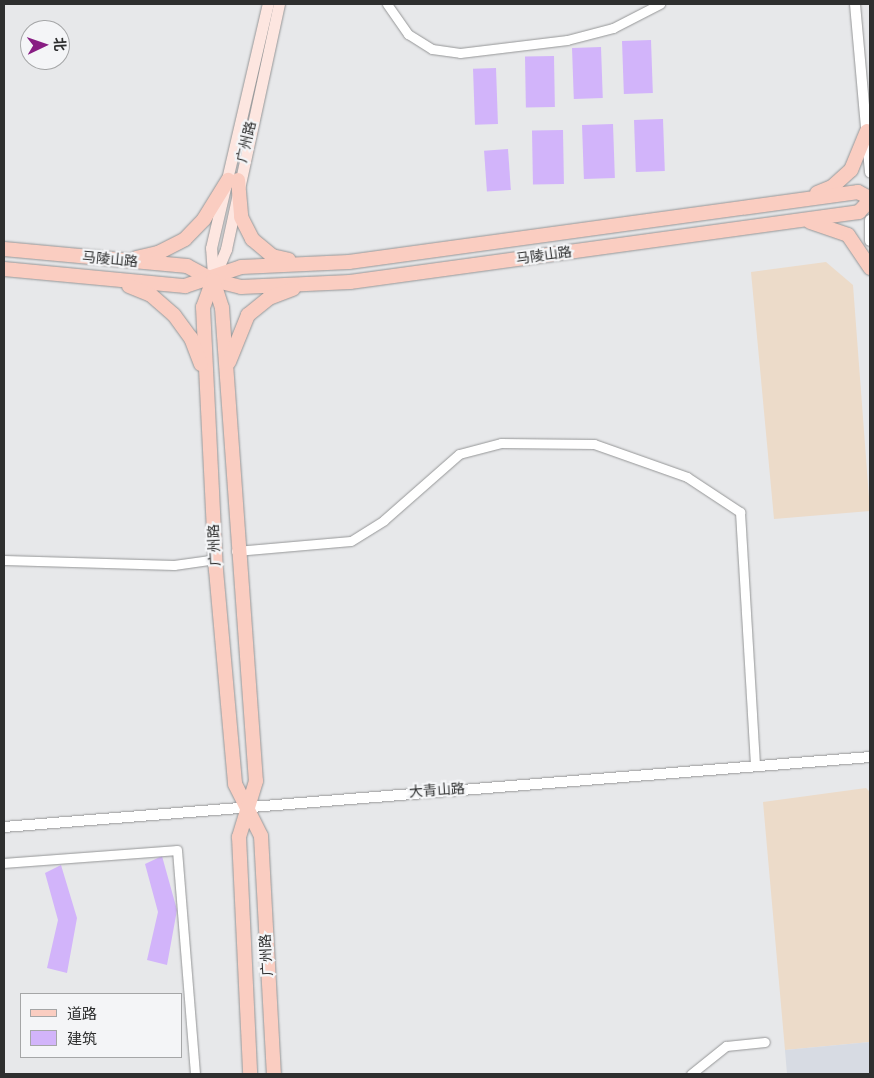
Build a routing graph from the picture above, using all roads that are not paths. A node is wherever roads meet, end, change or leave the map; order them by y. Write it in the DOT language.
graph roads {
  1 [pos="268,4"];
  2 [pos="279,4"];
  3 [pos="387,4"];
  4 [pos="660,4"];
  5 [pos="855,4"];
  6 [pos="869,134"];
  7 [pos="870,172"];
  8 [pos="233,180"];
  9 [pos="870,199"];
  10 [pos="795,200"];
  11 [pos="802,220"];
  12 [pos="870,220"];
  13 [pos="870,241"];
  14 [pos="4,249"];
  15 [pos="117,262"];
  16 [pos="312,264"];
  17 [pos="870,268"];
  18 [pos="4,269"];
  19 [pos="213,280"];
  20 [pos="119,282"];
  21 [pos="307,284"];
  22 [pos="225,377"];
  23 [pos="206,378"];
  24 [pos="236,551"];
  25 [pos="216,559"];
  26 [pos="4,560"];
  27 [pos="870,757"];
  28 [pos="755,766"];
  29 [pos="246,809"];
  30 [pos="4,827"];
  31 [pos="4,863"];
  32 [pos="765,1042"];
  33 [pos="195,1074"];
  34 [pos="250,1074"];
  35 [pos="274,1074"];
  36 [pos="691,1074"];
  1 -- 8 [label="main road, 广州路"];
  2 -- 8 [label="main road, 广州路"];
  3 -- 4 [label="street"];
  5 -- 6 [label="street"];
  6 -- 7 [label="street"];
  6 -- 10 [label="main road"];
  8 -- 15 [label="main road"];
  8 -- 16 [label="main road"];
  8 -- 19 [label="main road, 广州路"];
  9 -- 10 [label="main road, 马陵山路"];
  9 -- 11 [label="main road, 马陵山路"];
  10 -- 16 [label="main road, 马陵山路"];
  11 -- 17 [label="main road"];
  11 -- 21 [label="main road, 马陵山路"];
  12 -- 13 [label="street"];
  14 -- 15 [label="main road, 马陵山路"];
  15 -- 19 [label="main road, 马陵山路"];
  16 -- 19 [label="main road, 马陵山路"];
  18 -- 20 [label="main road, 马陵山路"];
  19 -- 20 [label="main road, 马陵山路"];
  19 -- 21 [label="main road, 马陵山路"];
  19 -- 22 [label="main road, 广州路"];
  19 -- 23 [label="main road, 广州路"];
  20 -- 23 [label="main road"];
  21 -- 22 [label="main road"];
  22 -- 24 [label="main road, 广州路"];
  23 -- 25 [label="main road, 广州路"];
  24 -- 28 [label="street"];
  24 -- 29 [label="main road, 广州路"];
  25 -- 26 [label="street"];
  25 -- 29 [label="main road, 广州路"];
  27 -- 28 [label="street, 大青山路"];
  28 -- 29 [label="street, 大青山路"];
  29 -- 30 [label="street, 大青山路"];
  29 -- 34 [label="main road, 广州路"];
  29 -- 35 [label="main road, 广州路"];
  31 -- 33 [label="street"];
  32 -- 36 [label="street"];
}
